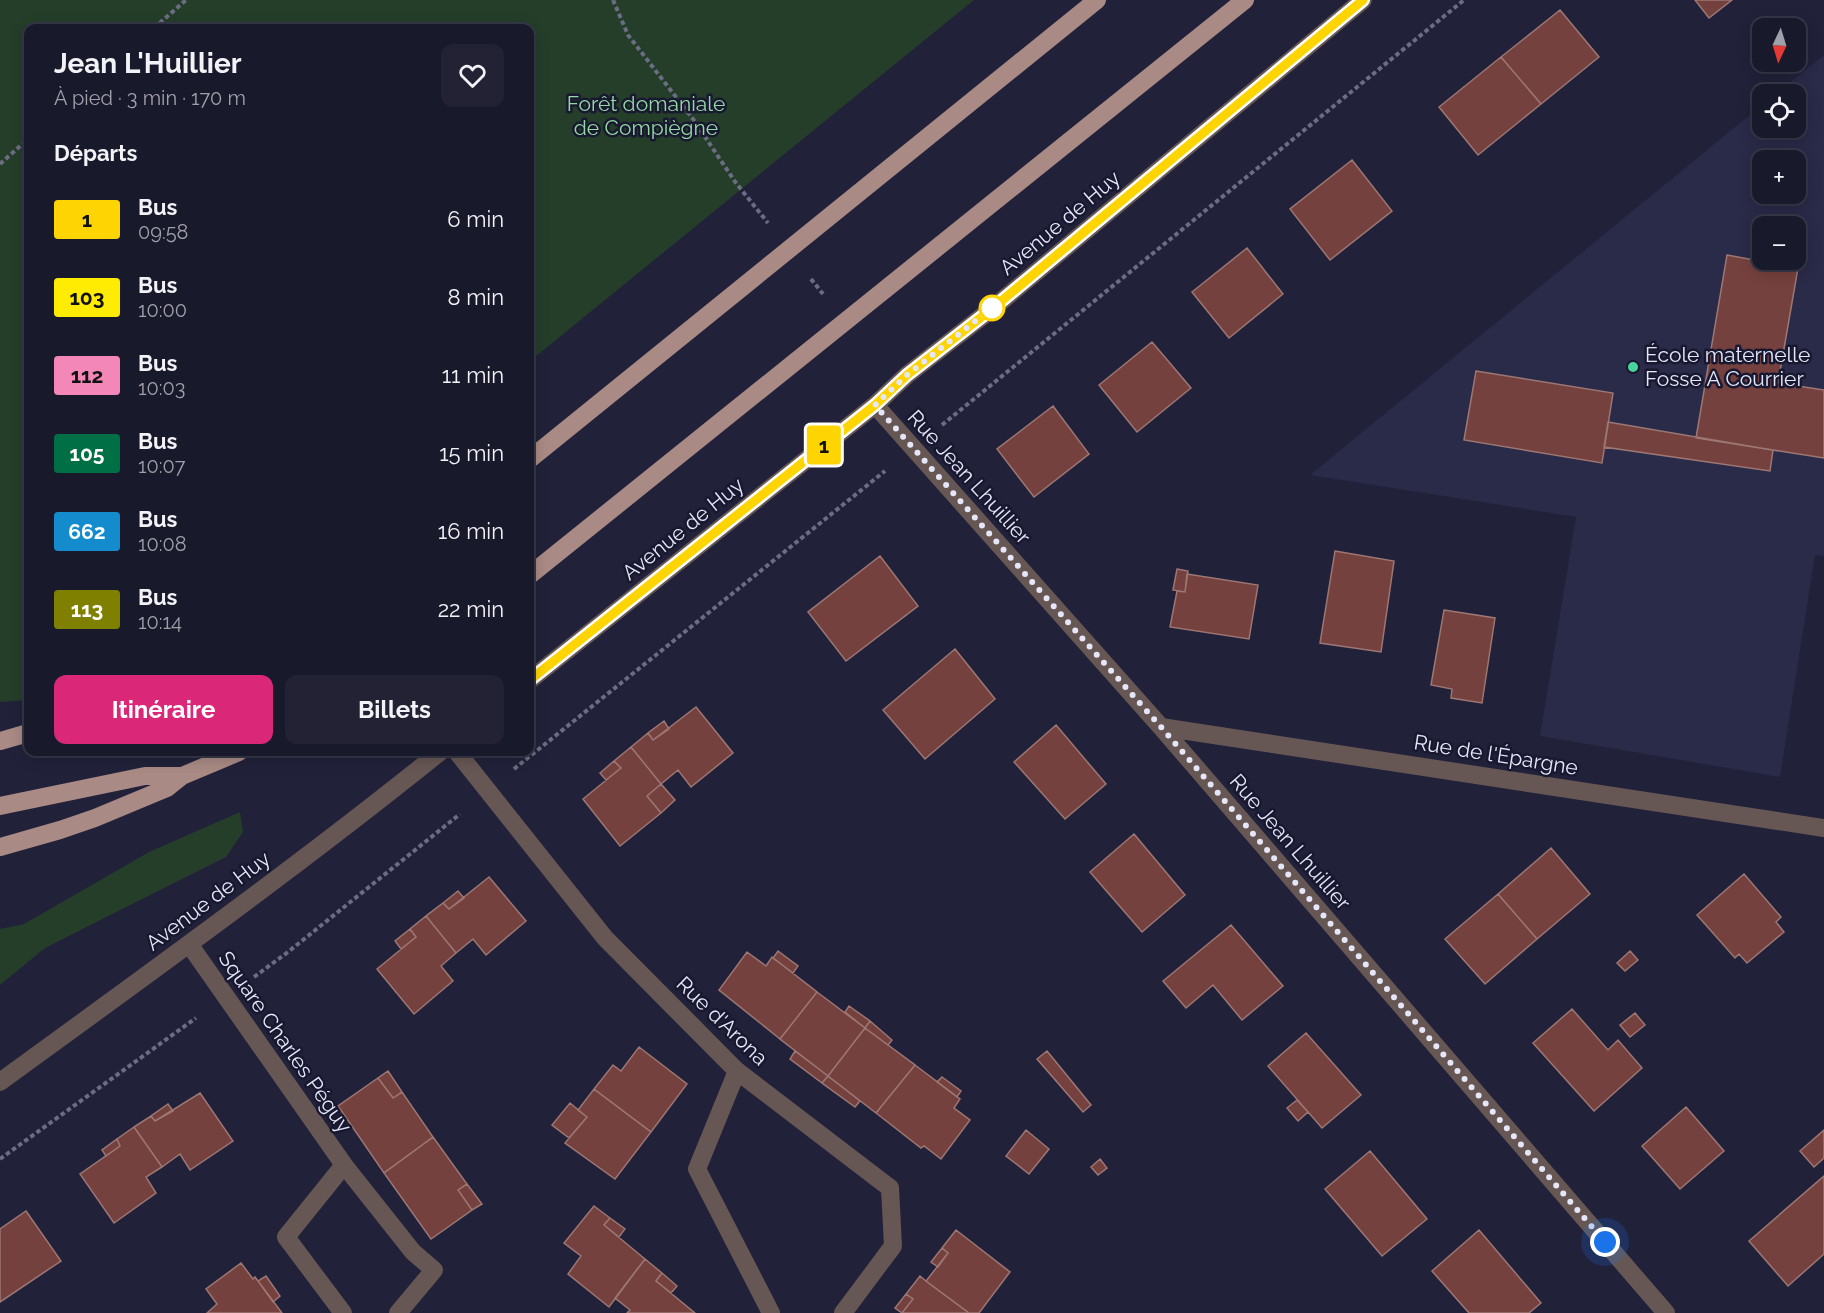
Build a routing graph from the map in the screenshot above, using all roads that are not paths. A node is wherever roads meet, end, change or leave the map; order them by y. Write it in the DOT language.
graph roads {
  1 [pos="1096,0"];
  2 [pos="1245,0"];
  3 [pos="1364,0"];
  4 [pos="875,405"];
  5 [pos="534,456"];
  6 [pos="534,573"];
  7 [pos="534,677"];
  8 [pos="1161,727"];
  9 [pos="24,734"];
  10 [pos="0,741"];
  11 [pos="230,756"];
  12 [pos="435,756"];
  13 [pos="460,756"];
  14 [pos="182,776"];
  15 [pos="0,806"];
  16 [pos="1824,828"];
  17 [pos="0,847"];
  18 [pos="189,944"];
  19 [pos="737,1071"];
  20 [pos="0,1082"];
  21 [pos="344,1165"];
  22 [pos="343,1313"];
  23 [pos="398,1313"];
  24 [pos="771,1313"];
  25 [pos="843,1313"];
  26 [pos="1666,1313"];
  1 -- 5 [label="main road"];
  2 -- 6 [label="main road"];
  3 -- 4 [label="street, Avenue de Huy"];
  4 -- 7 [label="street, Avenue de Huy"];
  4 -- 8 [label="street, Rue Jean Lhuillier"];
  8 -- 16 [label="street, Rue de l'Épargne"];
  8 -- 26 [label="street, Rue Jean Lhuillier"];
  9 -- 10 [label="main road"];
  11 -- 14 [label="main road"];
  12 -- 18 [label="street, Avenue de Huy"];
  13 -- 19 [label="street, Rue d'Arona"];
  14 -- 15 [label="main road"];
  14 -- 17 [label="main road"];
  18 -- 20 [label="street, Avenue de Huy"];
  18 -- 21 [label="street, Square Charles Péguy"];
  19 -- 24 [label="street"];
  19 -- 25 [label="street, Rue d'Arona"];
  21 -- 22 [label="street, Square Charles Péguy"];
  21 -- 23 [label="street, Square Charles Péguy"];
}
